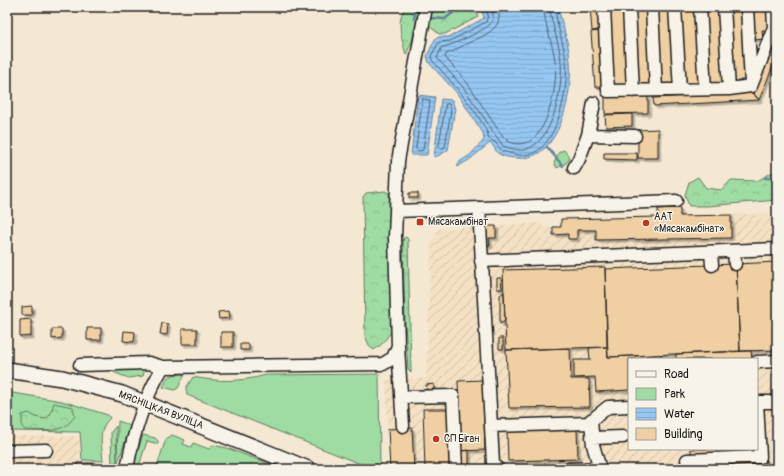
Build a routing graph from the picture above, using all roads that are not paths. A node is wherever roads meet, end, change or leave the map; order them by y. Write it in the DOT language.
graph roads {
  1 [pos="426,7"];
  2 [pos="604,7"];
  3 [pos="629,7"];
  4 [pos="652,7"];
  5 [pos="675,7"];
  6 [pos="700,7"];
  7 [pos="724,7"];
  8 [pos="747,7"];
  9 [pos="773,7"];
  10 [pos="776,25"];
  11 [pos="751,86"];
  12 [pos="705,89"];
  13 [pos="729,89"];
  14 [pos="656,90"];
  15 [pos="680,90"];
  16 [pos="633,91"];
  17 [pos="594,103"];
  18 [pos="588,135"];
  19 [pos="635,136"];
  20 [pos="574,168"];
  21 [pos="676,201"];
  22 [pos="479,208"];
  23 [pos="396,211"];
  24 [pos="777,249"];
  25 [pos="734,251"];
  26 [pos="711,252"];
  27 [pos="481,261"];
  28 [pos="735,264"];
  29 [pos="712,265"];
  30 [pos="398,346"];
  31 [pos="777,361"];
  32 [pos="758,362"];
  33 [pos="80,365"];
  34 [pos="163,366"];
  35 [pos="7,370"];
  36 [pos="402,397"];
  37 [pos="145,402"];
  38 [pos="758,402"];
  39 [pos="777,402"];
  40 [pos="628,406"];
  41 [pos="591,420"];
  42 [pos="758,420"];
  43 [pos="404,426"];
  44 [pos="491,426"];
  45 [pos="623,437"];
  46 [pos="592,438"];
  47 [pos="46,450"];
  48 [pos="7,451"];
  49 [pos="687,460"];
  50 [pos="599,468"];
  51 [pos="127,469"];
  52 [pos="308,469"];
  53 [pos="456,469"];
  54 [pos="498,469"];
  55 [pos="569,469"];
  1 -- 23 [label="street"];
  2 -- 16 [label="street"];
  3 -- 16 [label="street"];
  4 -- 14 [label="street"];
  5 -- 15 [label="street"];
  6 -- 12 [label="street"];
  7 -- 13 [label="street"];
  8 -- 11 [label="street"];
  9 -- 10 [label="street"];
  10 -- 11 [label="street"];
  11 -- 13 [label="street"];
  12 -- 13 [label="street"];
  12 -- 15 [label="street"];
  14 -- 15 [label="street"];
  14 -- 16 [label="street"];
  17 -- 18 [label="street"];
  18 -- 19 [label="street"];
  18 -- 20 [label="street"];
  21 -- 22 [label="street"];
  22 -- 23 [label="street"];
  22 -- 27 [label="street"];
  23 -- 30 [label="street"];
  24 -- 25 [label="street"];
  25 -- 26 [label="street"];
  25 -- 28 [label="street"];
  26 -- 27 [label="street"];
  26 -- 29 [label="street"];
  27 -- 44 [label="street"];
  30 -- 34 [label="street"];
  30 -- 36 [label="street"];
  31 -- 32 [label="street"];
  33 -- 34 [label="street"];
  34 -- 37 [label="street"];
  35 -- 37 [label="main road, МЯСНІЦКАЯ ВУЛІЦА"];
  36 -- 43 [label="street"];
  36 -- 53 [label="street"];
  37 -- 51 [label="street"];
  37 -- 52 [label="main road, МЯСНІЦКАЯ ВУЛІЦА"];
  38 -- 39 [label="street"];
  40 -- 41 [label="street"];
  41 -- 44 [label="street"];
  41 -- 46 [label="street"];
  42 -- 49 [label="street"];
  44 -- 54 [label="street"];
  45 -- 46 [label="street"];
  46 -- 50 [label="street"];
  47 -- 48 [label="street"];
  50 -- 55 [label="street"];
}
